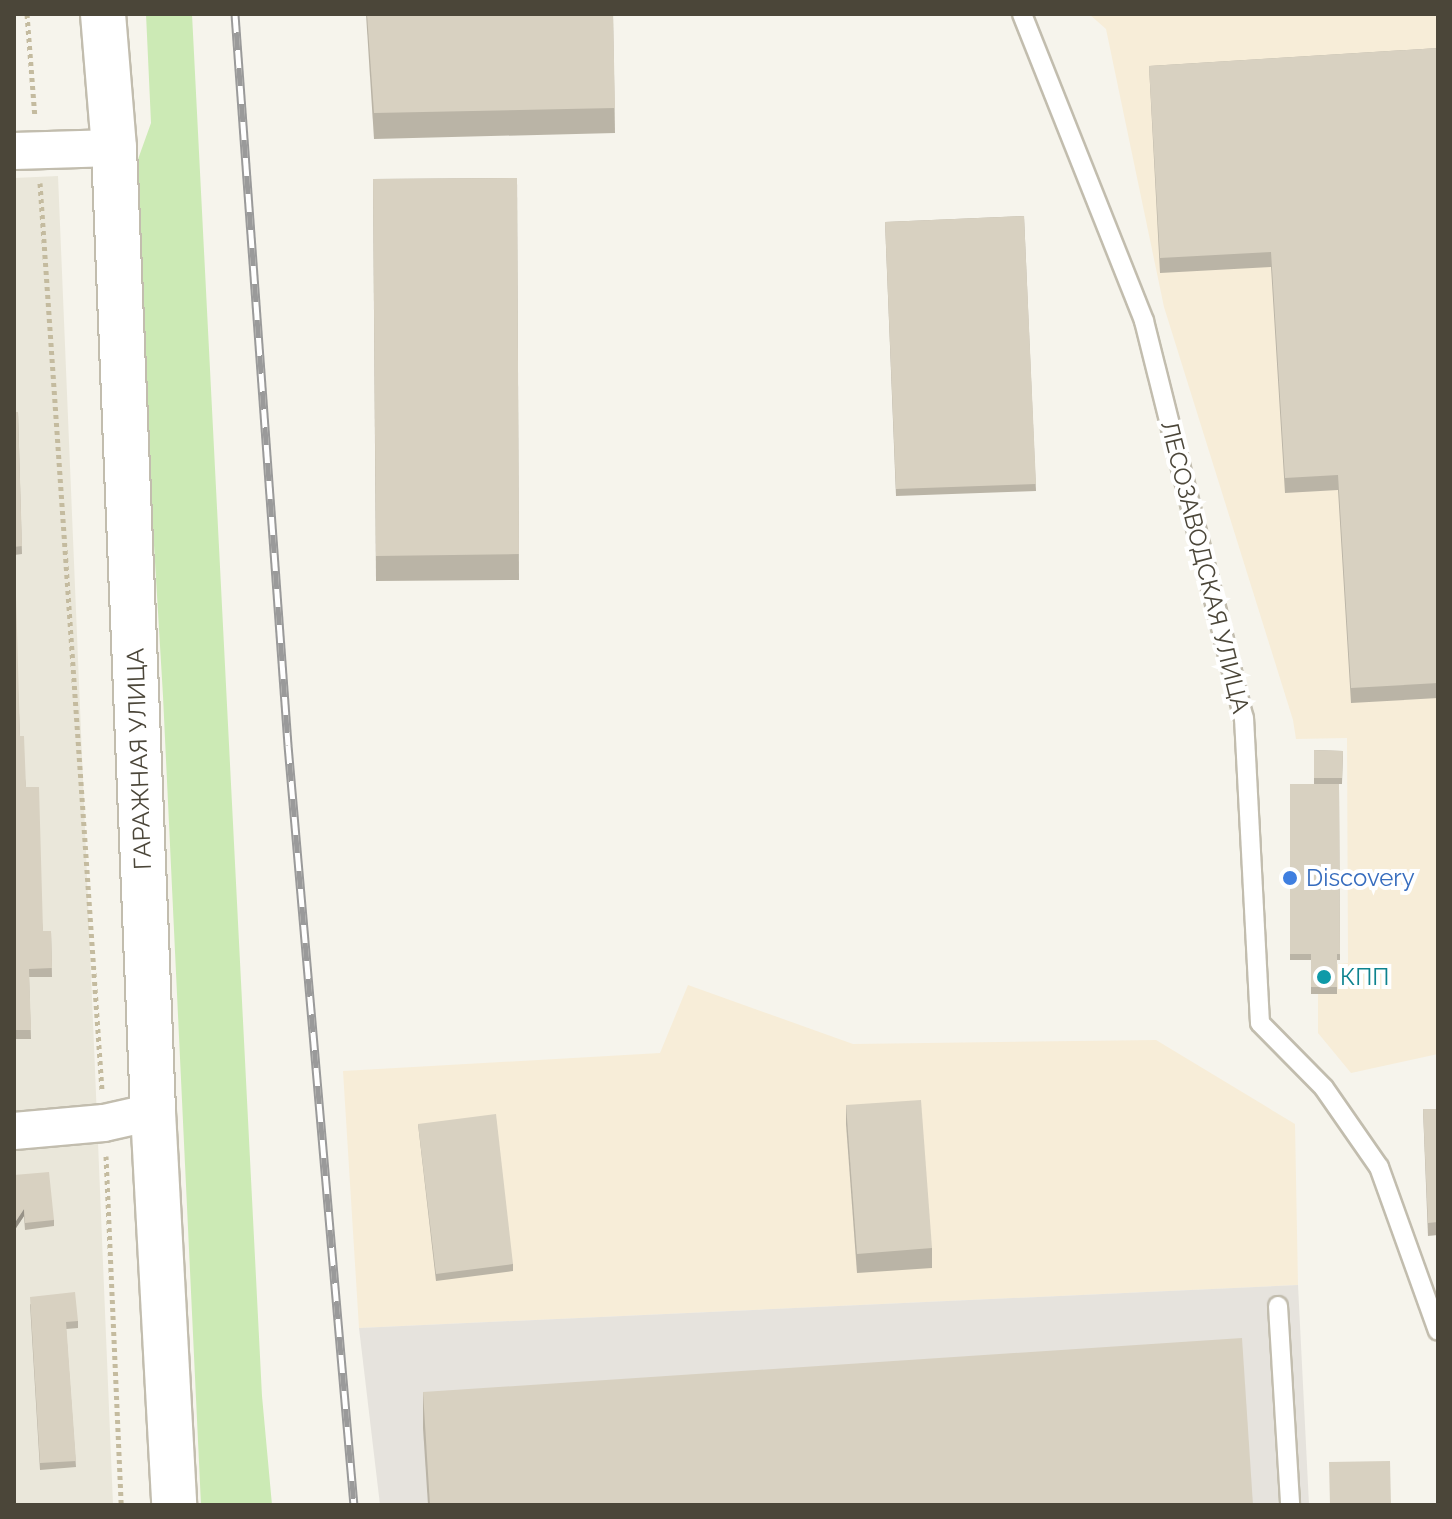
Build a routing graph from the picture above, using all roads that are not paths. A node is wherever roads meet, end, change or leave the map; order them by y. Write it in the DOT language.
graph roads {
  1 [pos="103,14"];
  2 [pos="1022,14"];
  3 [pos="114,148"];
  4 [pos="26,150"];
  5 [pos="153,1112"];
  6 [pos="14,1131"];
  7 [pos="1278,1306"];
  8 [pos="1438,1331"];
  9 [pos="174,1505"];
  10 [pos="1290,1505"];
  1 -- 3 [label="street, ГАРАЖНАЯ УЛИЦА"];
  2 -- 8 [label="lane, ЛЕСОЗАВОДСКАЯ УЛИЦА"];
  3 -- 4 [label="street"];
  3 -- 5 [label="street, ГАРАЖНАЯ УЛИЦА"];
  5 -- 6 [label="street"];
  5 -- 9 [label="street, ГАРАЖНАЯ УЛИЦА"];
  7 -- 10 [label="lane"];
}
